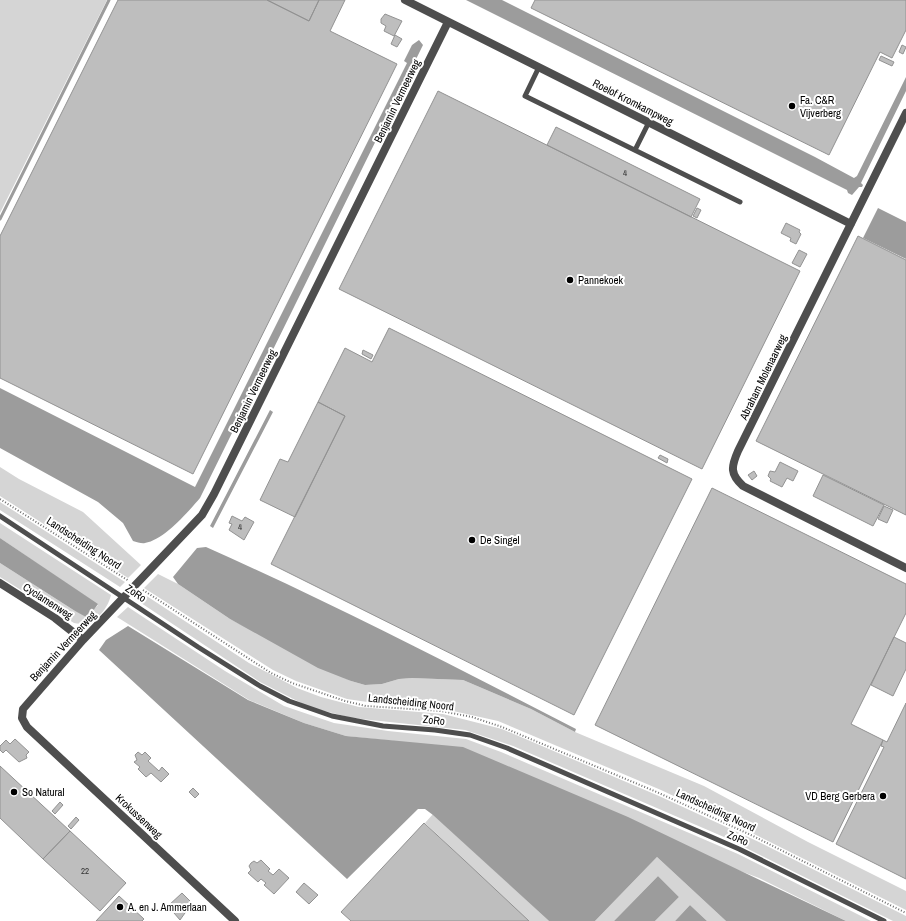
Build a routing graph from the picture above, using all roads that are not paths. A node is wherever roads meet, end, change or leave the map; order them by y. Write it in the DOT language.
graph roads {
  1 [pos="405,0"];
  2 [pos="448,22"];
  3 [pos="539,68"];
  4 [pos="906,113"];
  5 [pos="649,122"];
  6 [pos="634,150"];
  7 [pos="740,202"];
  8 [pos="851,224"];
  9 [pos="0,516"];
  10 [pos="906,568"];
  11 [pos="0,583"];
  12 [pos="125,597"];
  13 [pos="83,640"];
  14 [pos="27,727"];
  15 [pos="235,921"];
  16 [pos="884,921"];
  1 -- 2 [label="street, Roelof Kromkampweg"];
  2 -- 3 [label="street, Roelof Kromkampweg"];
  2 -- 12 [label="street, Benjamin Vermeerweg"];
  3 -- 5 [label="street, Roelof Kromkampweg"];
  3 -- 6 [label="lane"];
  4 -- 8 [label="street, Abraham Molenaarweg"];
  5 -- 6 [label="lane"];
  5 -- 8 [label="street, Roelof Kromkampweg"];
  6 -- 7 [label="lane"];
  8 -- 10 [label="street, Abraham Molenaarweg"];
  9 -- 12 [label="lane, ZoRo"];
  11 -- 13 [label="street, Cyclamenweg"];
  12 -- 13 [label="street, Benjamin Vermeerweg"];
  12 -- 16 [label="lane, ZoRo"];
  13 -- 14 [label="street, Benjamin Vermeerweg"];
  14 -- 15 [label="street, Krokussenweg"];
}
